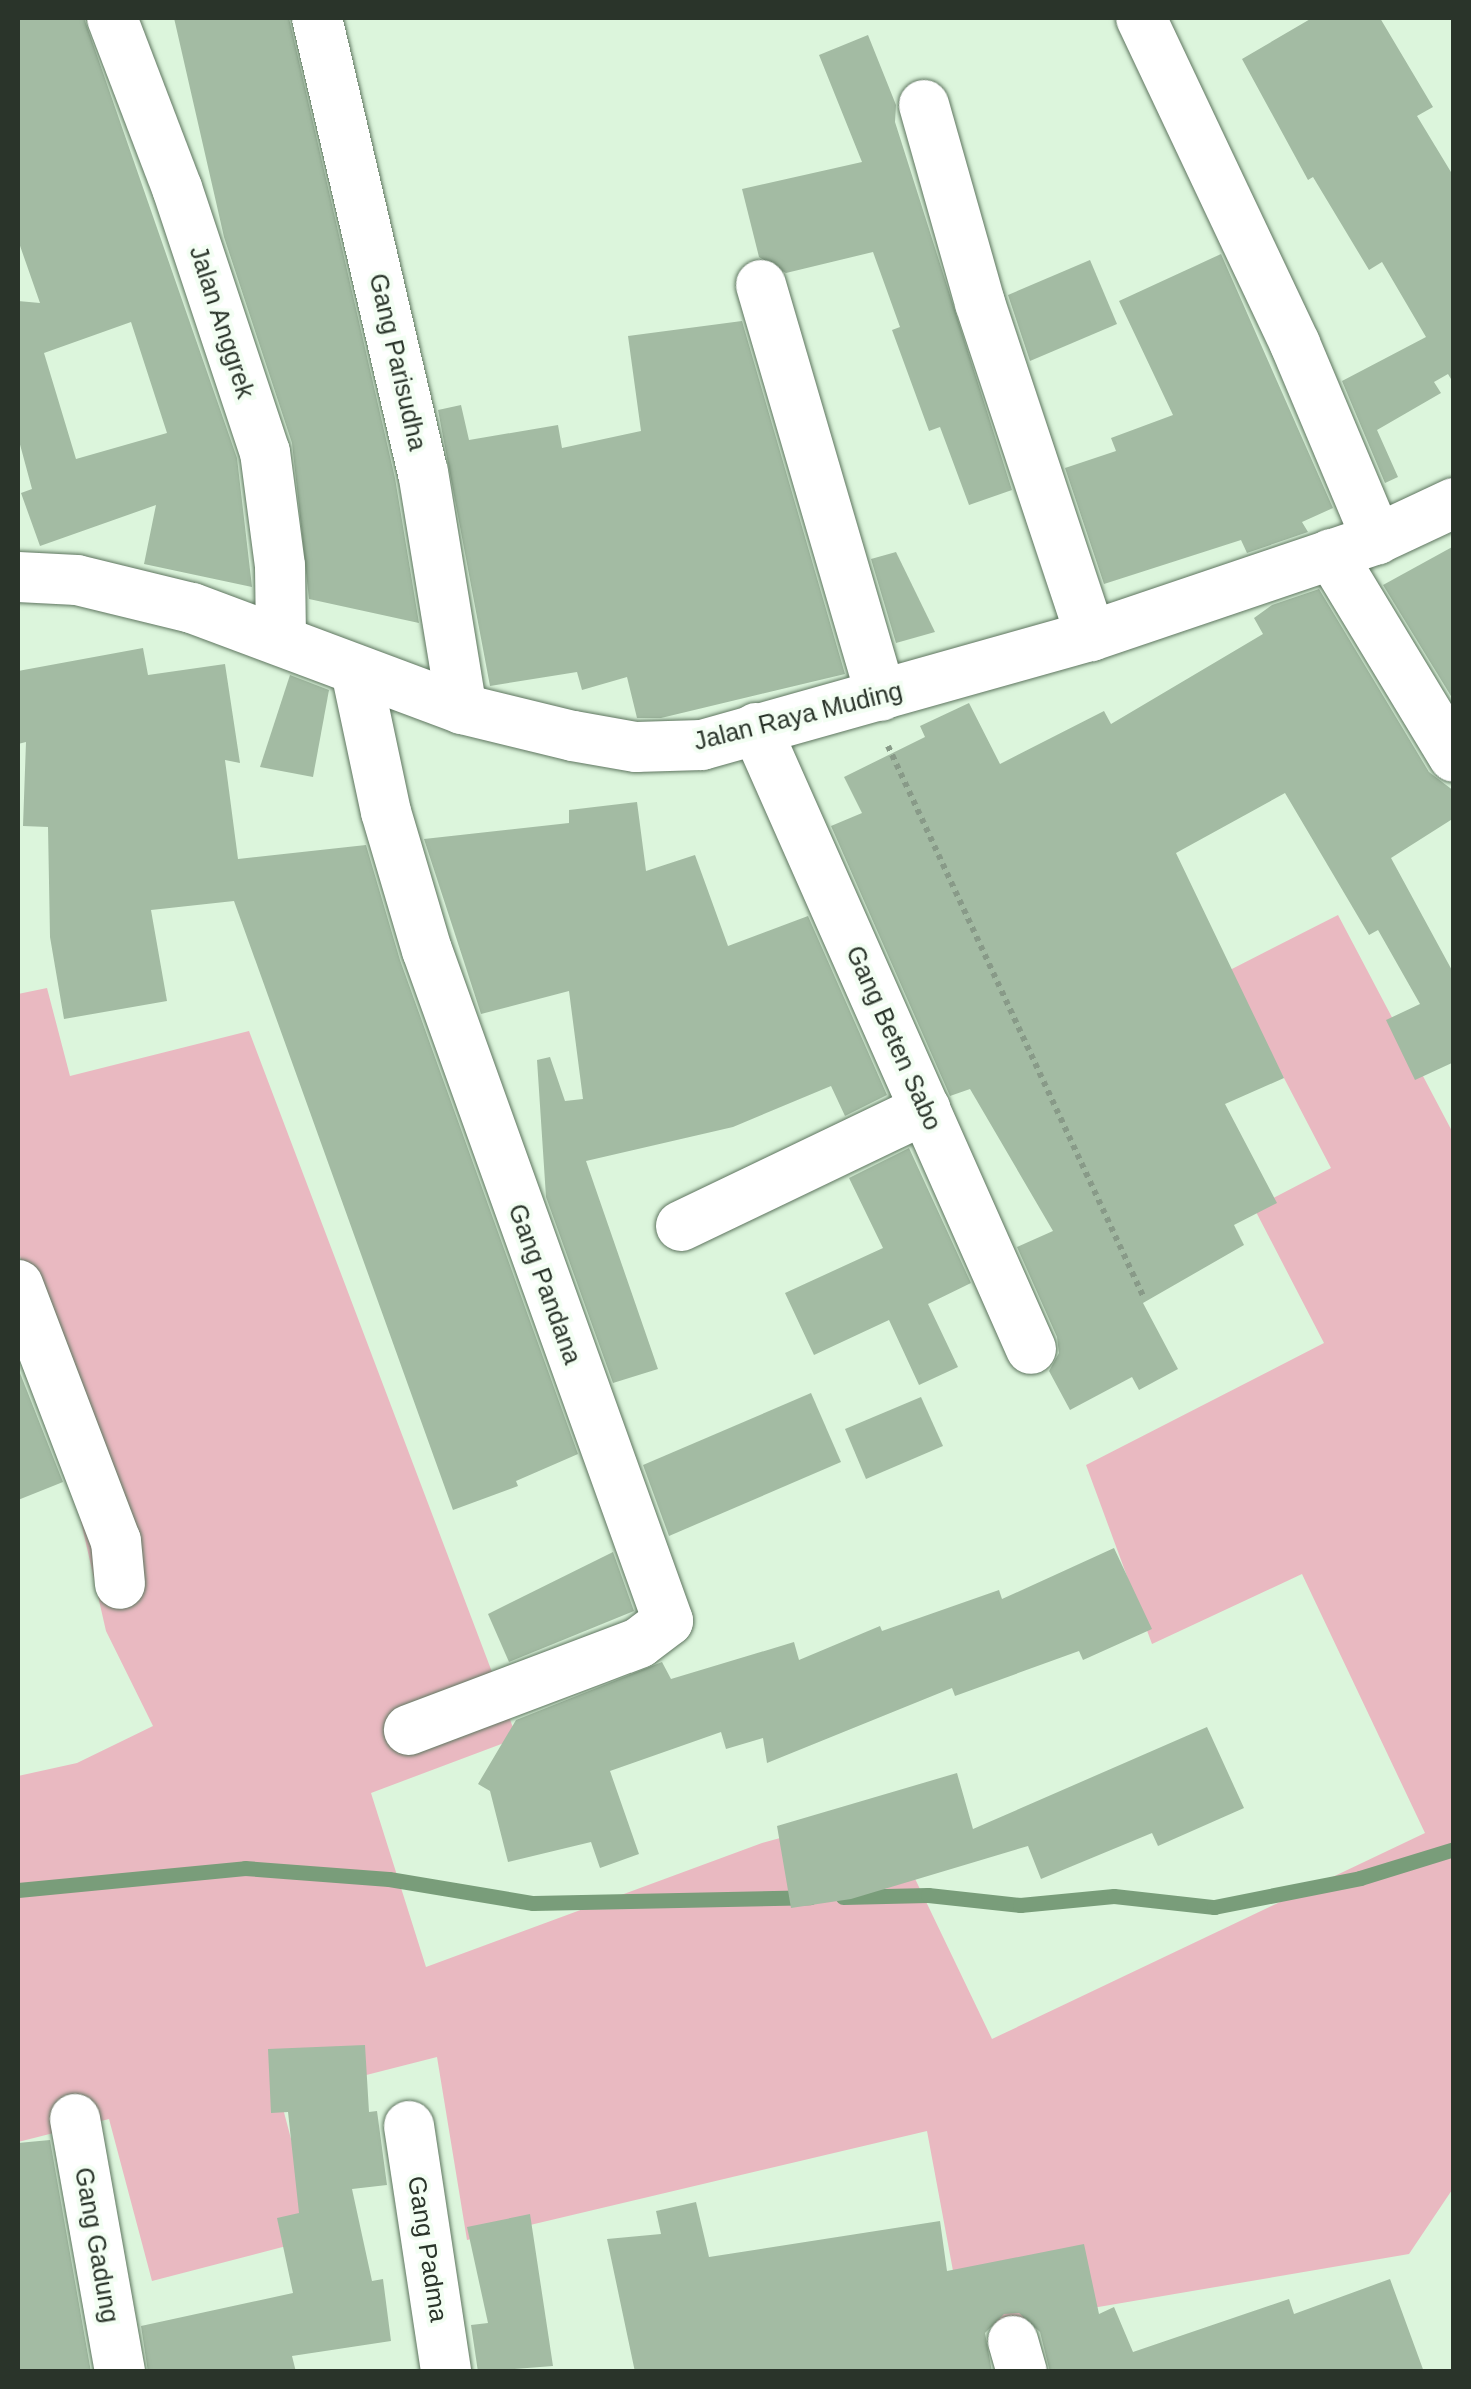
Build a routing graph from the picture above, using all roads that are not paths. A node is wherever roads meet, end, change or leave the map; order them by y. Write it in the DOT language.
graph roads {
  1 [pos="112,18"];
  2 [pos="318,18"];
  3 [pos="1142,18"];
  4 [pos="924,105"];
  5 [pos="761,285"];
  6 [pos="1453,505"];
  7 [pos="1377,538"];
  8 [pos="1331,554"];
  9 [pos="18,578"];
  10 [pos="1091,636"];
  11 [pos="280,638"];
  12 [pos="356,671"];
  13 [pos="874,697"];
  14 [pos="462,708"];
  15 [pos="756,728"];
  16 [pos="1454,757"];
  17 [pos="926,1108"];
  18 [pos="681,1226"];
  19 [pos="18,1284"];
  20 [pos="1031,1349"];
  21 [pos="120,1584"];
  22 [pos="409,1730"];
  23 [pos="75,2119"];
  24 [pos="409,2126"];
  25 [pos="120,2372"];
  26 [pos="446,2372"];
  1 -- 11 [label="street, Jalan Anggrek"];
  2 -- 14 [label="street, Gang Parisudha"];
  3 -- 7 [label="street"];
  4 -- 10 [label="street"];
  5 -- 13 [label="street"];
  6 -- 7 [label="street, Jalan Raya Muding"];
  7 -- 8 [label="street, Jalan Raya Muding"];
  8 -- 10 [label="street, Jalan Raya Muding"];
  8 -- 16 [label="street"];
  9 -- 11 [label="street, Jalan Raya Muding"];
  10 -- 13 [label="street, Jalan Raya Muding"];
  11 -- 12 [label="street, Jalan Raya Muding"];
  12 -- 14 [label="street, Jalan Raya Muding"];
  12 -- 22 [label="street, Gang Pandana"];
  13 -- 15 [label="street, Jalan Raya Muding"];
  14 -- 15 [label="street, Jalan Raya Muding"];
  15 -- 17 [label="street, Gang Beten Sabo"];
  17 -- 18 [label="street"];
  17 -- 20 [label="street, Gang Beten Sabo"];
  19 -- 21 [label="street"];
  23 -- 25 [label="street, Gang Gadung"];
  24 -- 26 [label="street, Gang Padma"];
}
